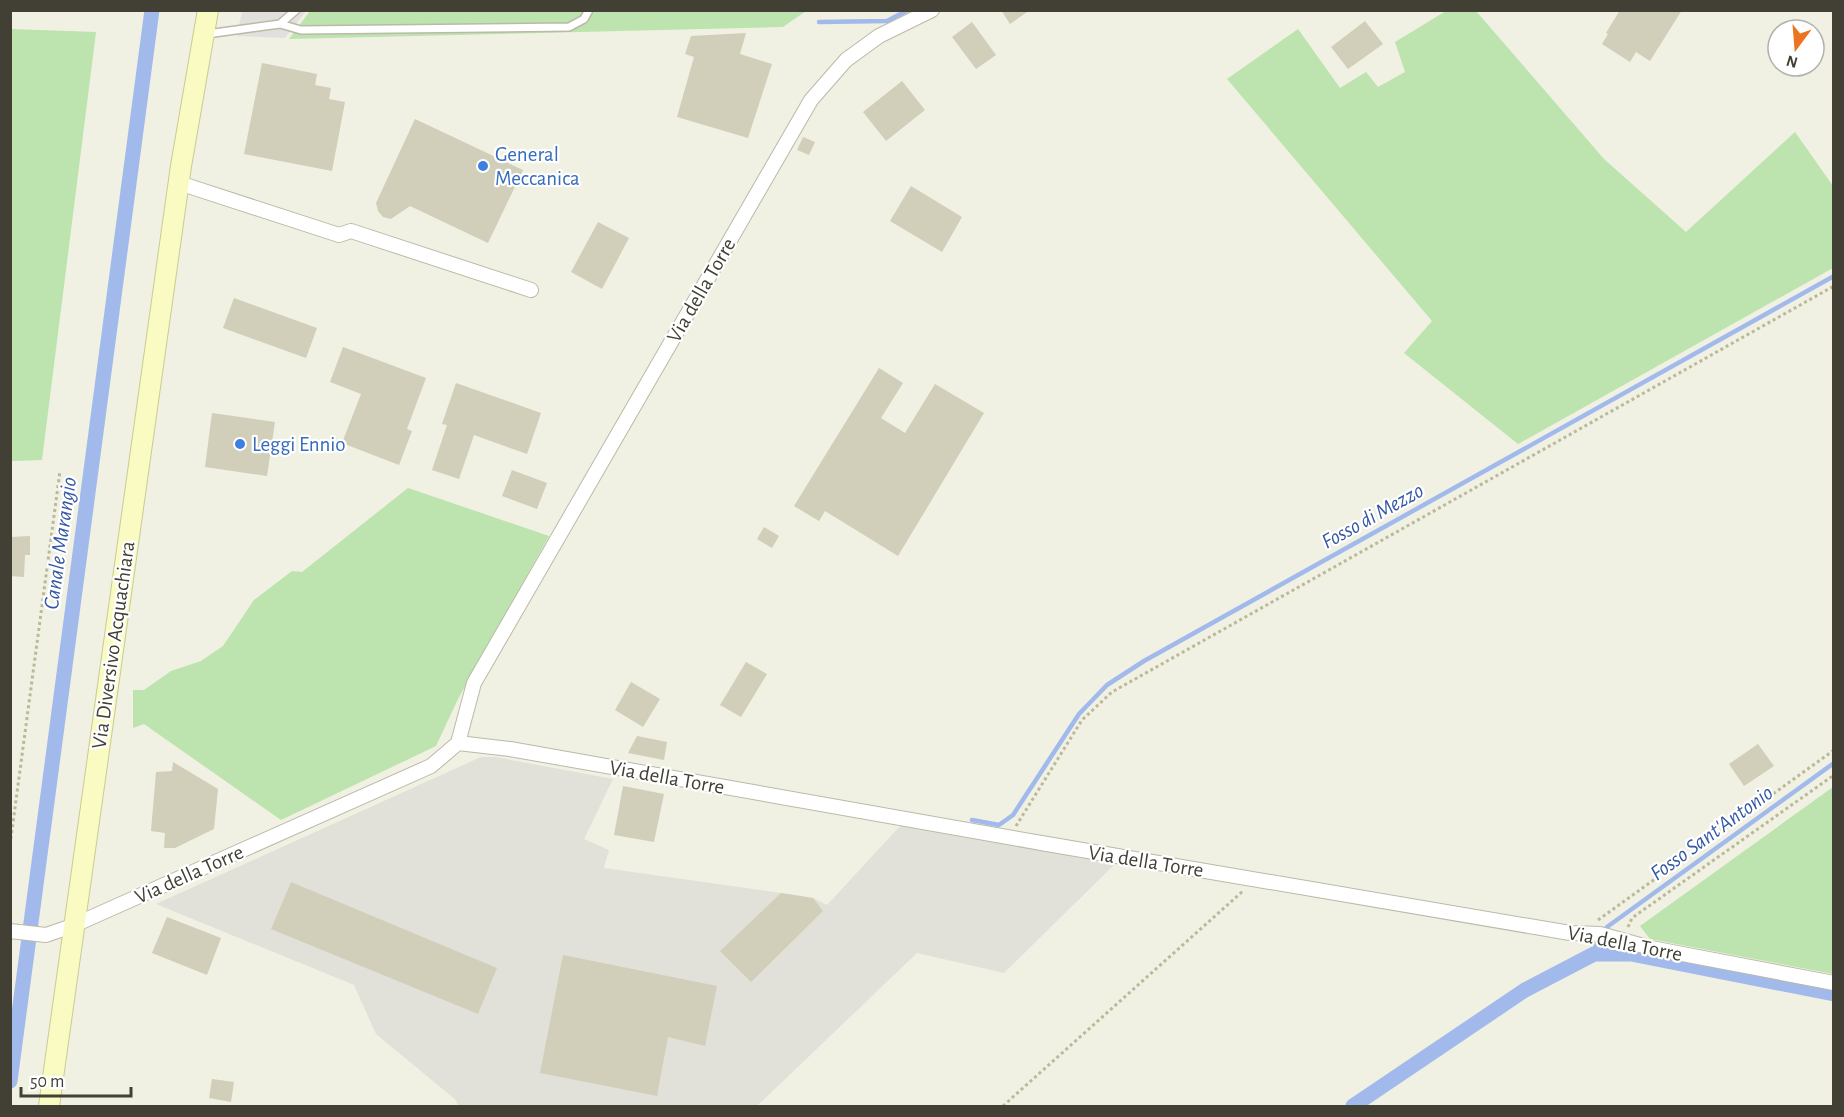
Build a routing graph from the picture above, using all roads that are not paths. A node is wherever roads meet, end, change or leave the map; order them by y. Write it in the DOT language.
graph roads {
  1 [pos="208,10"];
  2 [pos="296,10"];
  3 [pos="589,10"];
  4 [pos="932,10"];
  5 [pos="280,24"];
  6 [pos="205,35"];
  7 [pos="179,183"];
  8 [pos="531,290"];
  9 [pos="458,743"];
  10 [pos="72,926"];
  11 [pos="10,931"];
  12 [pos="1833,983"];
  13 [pos="49,1107"];
  1 -- 6 [label="main road, Via Diversivo Acquachiara"];
  2 -- 5 [label="lane"];
  3 -- 5 [label="lane"];
  4 -- 9 [label="street, Via della Torre"];
  5 -- 6 [label="lane"];
  6 -- 7 [label="main road, Via Diversivo Acquachiara"];
  7 -- 8 [label="street"];
  7 -- 10 [label="main road, Via Diversivo Acquachiara"];
  9 -- 10 [label="street, Via della Torre"];
  9 -- 12 [label="street, Via della Torre"];
  10 -- 11 [label="street, Via della Torre"];
  10 -- 13 [label="main road, Via Diversivo Acquachiara"];
}
